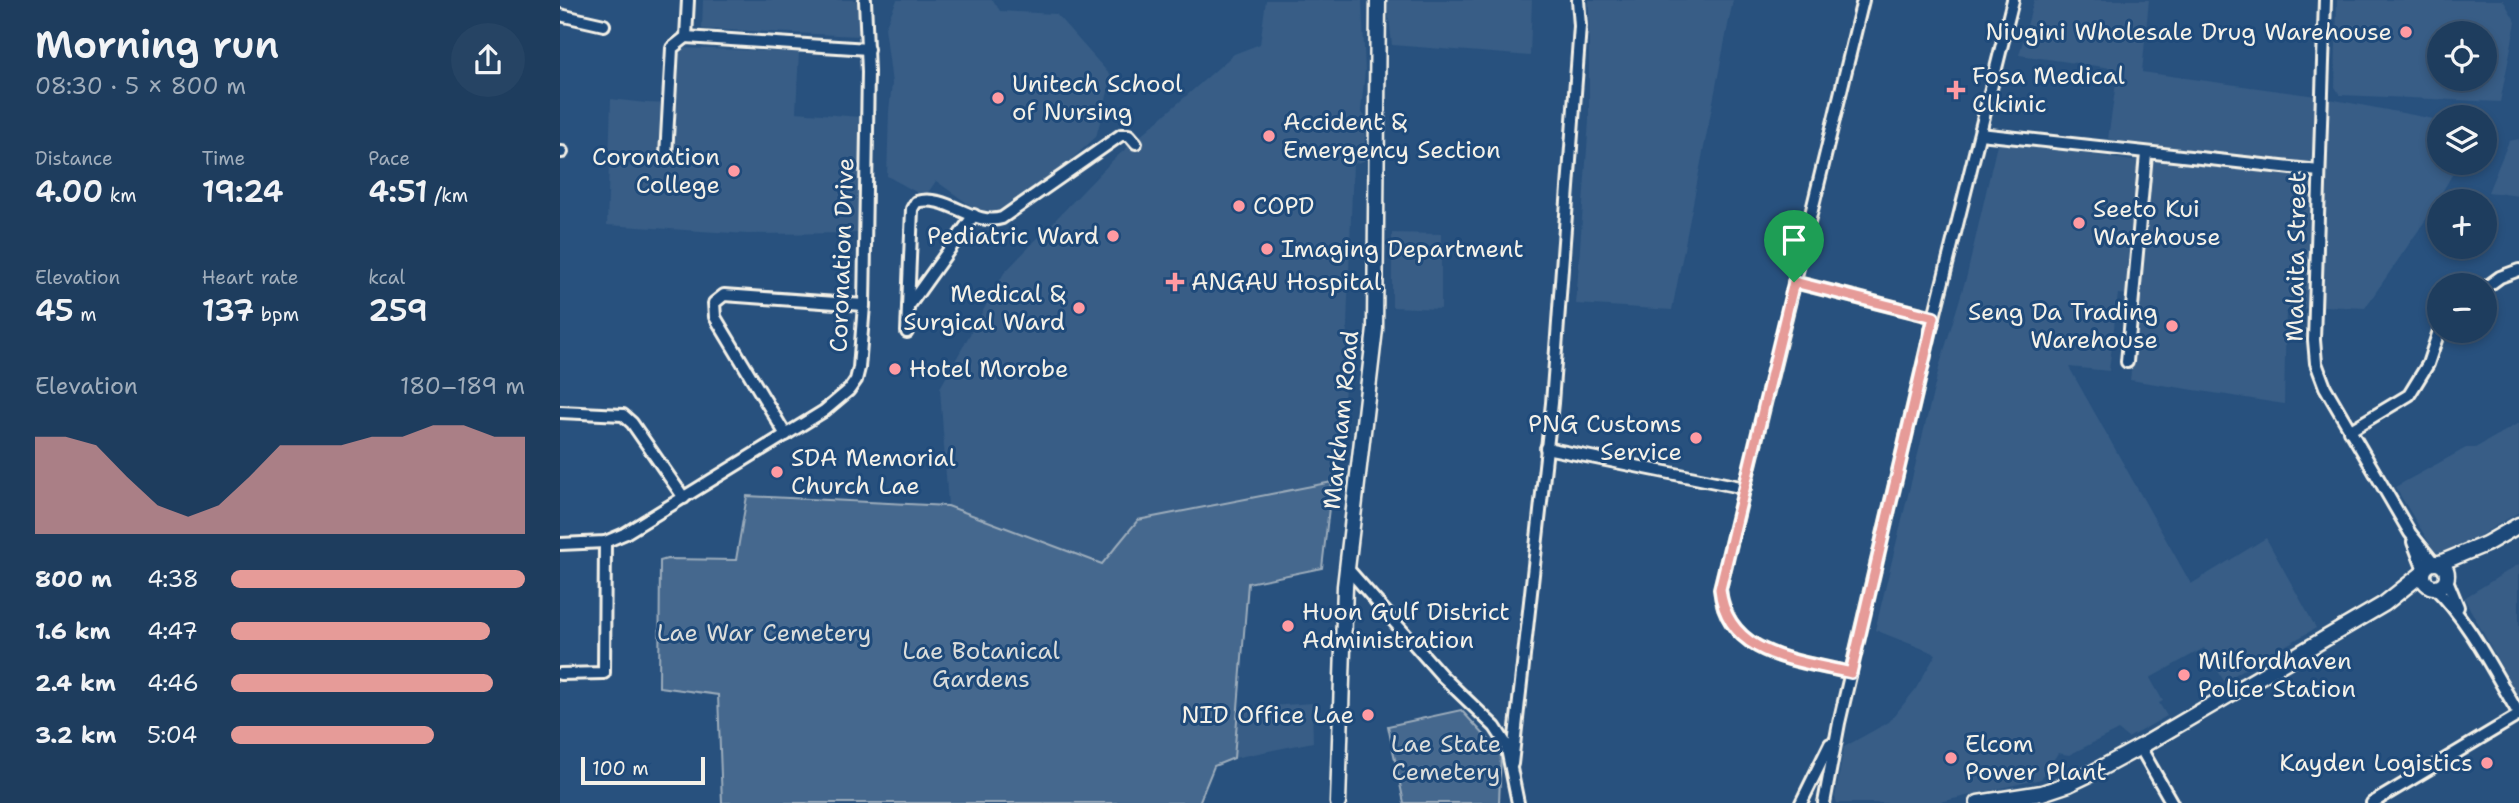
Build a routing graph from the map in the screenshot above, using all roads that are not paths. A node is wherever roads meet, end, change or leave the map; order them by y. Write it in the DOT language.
graph roads {
  1 [pos="688,0"];
  2 [pos="865,0"];
  3 [pos="1378,0"];
  4 [pos="1578,0"];
  5 [pos="1863,0"];
  6 [pos="2013,0"];
  7 [pos="2325,0"];
  8 [pos="560,15"];
  9 [pos="604,25"];
  10 [pos="686,37"];
  11 [pos="868,49"];
  12 [pos="1980,134"];
  13 [pos="1136,143"];
  14 [pos="2146,154"];
  15 [pos="666,156"];
  16 [pos="2319,171"];
  17 [pos="974,215"];
  18 [pos="2519,270"];
  19 [pos="2497,279"];
  20 [pos="1794,282"];
  21 [pos="864,305"];
  22 [pos="908,307"];
  23 [pos="1934,317"];
  24 [pos="907,332"];
  25 [pos="2435,343"];
  26 [pos="2127,362"];
  27 [pos="560,412"];
  28 [pos="2349,431"];
  29 [pos="786,435"];
  30 [pos="1546,448"];
  31 [pos="1745,488"];
  32 [pos="684,498"];
  33 [pos="2519,525"];
  34 [pos="605,542"];
  35 [pos="560,544"];
  36 [pos="1347,568"];
  37 [pos="2435,575"];
  38 [pos="1851,673"];
  39 [pos="560,674"];
  40 [pos="2519,715"];
  41 [pos="1839,723"];
  42 [pos="2140,747"];
  43 [pos="1512,764"];
  44 [pos="2034,795"];
  45 [pos="1338,803"];
  46 [pos="1518,803"];
  47 [pos="1801,803"];
  48 [pos="1824,803"];
  49 [pos="1978,803"];
  50 [pos="2016,803"];
  51 [pos="2172,803"];
  52 [pos="2372,803"];
  1 -- 10 [label="street"];
  2 -- 11 [label="street, Coronation Drive"];
  3 -- 36 [label="main road, Markham Road"];
  4 -- 30 [label="street"];
  5 -- 20 [label="street"];
  6 -- 12 [label="street"];
  7 -- 16 [label="street, Malaita Street"];
  8 -- 9 [label="street"];
  10 -- 11 [label="street"];
  10 -- 15 [label="street"];
  11 -- 21 [label="street, Coronation Drive"];
  12 -- 14 [label="street"];
  12 -- 23 [label="street"];
  13 -- 17 [label="street"];
  14 -- 16 [label="street"];
  14 -- 26 [label="street"];
  16 -- 28 [label="street, Malaita Street"];
  17 -- 22 [label="street"];
  17 -- 22 [label="street"];
  18 -- 19 [label="street"];
  20 -- 23 [label="street"];
  20 -- 31 [label="street"];
  21 -- 29 [label="street, Coronation Drive"];
  21 -- 29 [label="street"];
  22 -- 24 [label="street"];
  23 -- 38 [label="street"];
  25 -- 28 [label="street"];
  27 -- 32 [label="street"];
  28 -- 37 [label="street, Malaita Street"];
  29 -- 32 [label="street, Coronation Drive"];
  30 -- 31 [label="street"];
  30 -- 43 [label="street"];
  31 -- 38 [label="street"];
  32 -- 34 [label="street, Coronation Drive"];
  33 -- 37 [label="main road"];
  34 -- 35 [label="street"];
  34 -- 39 [label="street"];
  36 -- 43 [label="street"];
  36 -- 45 [label="main road, Markham Road"];
  37 -- 40 [label="street, Malaita Street"];
  37 -- 42 [label="main road"];
  38 -- 41 [label="street"];
  40 -- 52 [label="street"];
  41 -- 47 [label="street"];
  41 -- 48 [label="street"];
  42 -- 44 [label="main road"];
  42 -- 51 [label="street"];
  43 -- 46 [label="street"];
  44 -- 49 [label="main road"];
  44 -- 50 [label="main road"];
}
